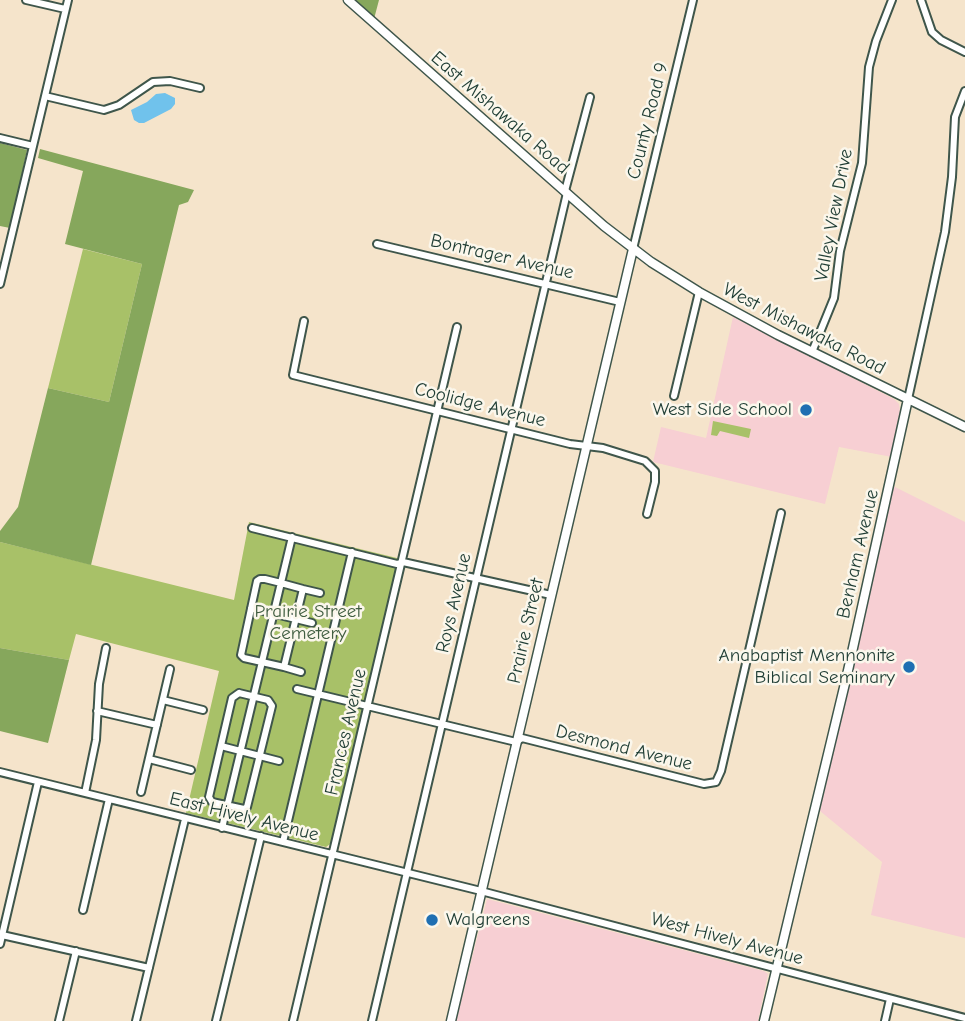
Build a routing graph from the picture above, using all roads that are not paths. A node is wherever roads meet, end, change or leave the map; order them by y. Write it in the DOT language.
graph roads {
  1 [pos="26,0"];
  2 [pos="68,0"];
  3 [pos="348,0"];
  4 [pos="693,0"];
  5 [pos="892,0"];
  6 [pos="921,0"];
  7 [pos="65,9"];
  8 [pos="965,52"];
  9 [pos="200,88"];
  10 [pos="965,91"];
  11 [pos="45,96"];
  12 [pos="590,97"];
  13 [pos="0,138"];
  14 [pos="33,146"];
  15 [pos="566,192"];
  16 [pos="377,244"];
  17 [pos="633,249"];
  18 [pos="546,283"];
  19 [pos="0,284"];
  20 [pos="699,292"];
  21 [pos="620,302"];
  22 [pos="304,321"];
  23 [pos="457,327"];
  24 [pos="812,352"];
  25 [pos="674,396"];
  26 [pos="908,399"];
  27 [pos="436,411"];
  28 [pos="965,427"];
  29 [pos="512,429"];
  30 [pos="585,446"];
  31 [pos="781,513"];
  32 [pos="647,514"];
  33 [pos="252,528"];
  34 [pos="292,537"];
  35 [pos="352,552"];
  36 [pos="403,562"];
  37 [pos="476,578"];
  38 [pos="281,583"];
  39 [pos="303,589"];
  40 [pos="320,593"];
  41 [pos="551,595"];
  42 [pos="251,608"];
  43 [pos="274,613"];
  44 [pos="295,618"];
  45 [pos="312,623"];
  46 [pos="106,649"];
  47 [pos="262,662"];
  48 [pos="284,667"];
  49 [pos="170,669"];
  50 [pos="301,672"];
  51 [pos="297,689"];
  52 [pos="318,695"];
  53 [pos="254,696"];
  54 [pos="163,700"];
  55 [pos="368,707"];
  56 [pos="204,710"];
  57 [pos="97,712"];
  58 [pos="442,724"];
  59 [pos="157,725"];
  60 [pos="516,742"];
  61 [pos="221,746"];
  62 [pos="241,751"];
  63 [pos="259,756"];
  64 [pos="149,760"];
  65 [pos="279,761"];
  66 [pos="191,770"];
  67 [pos="0,772"];
  68 [pos="38,782"];
  69 [pos="141,792"];
  70 [pos="85,793"];
  71 [pos="109,799"];
  72 [pos="228,805"];
  73 [pos="185,819"];
  74 [pos="222,828"];
  75 [pos="261,836"];
  76 [pos="282,842"];
  77 [pos="333,855"];
  78 [pos="407,872"];
  79 [pos="481,891"];
  80 [pos="83,910"];
  81 [pos="2,935"];
  82 [pos="0,944"];
  83 [pos="76,951"];
  84 [pos="149,968"];
  85 [pos="777,968"];
  86 [pos="890,999"];
  87 [pos="965,1018"];
  88 [pos="59,1021"];
  89 [pos="136,1021"];
  90 [pos="216,1021"];
  91 [pos="293,1021"];
  92 [pos="372,1021"];
  93 [pos="451,1021"];
  94 [pos="764,1021"];
  95 [pos="885,1021"];
  1 -- 7 [label="street"];
  2 -- 7 [label="street"];
  3 -- 15 [label="main road, East Mishawaka Road"];
  4 -- 17 [label="street, County Road 9"];
  5 -- 24 [label="street, Valley View Drive"];
  6 -- 8 [label="street"];
  7 -- 11 [label="street"];
  9 -- 11 [label="street"];
  10 -- 26 [label="street, Benham Avenue"];
  11 -- 14 [label="street"];
  12 -- 15 [label="street, Roys Avenue"];
  13 -- 14 [label="street"];
  14 -- 19 [label="street"];
  15 -- 17 [label="main road, East Mishawaka Road"];
  15 -- 18 [label="street, Roys Avenue"];
  16 -- 18 [label="street, Bontrager Avenue"];
  17 -- 20 [label="main road, West Mishawaka Road"];
  17 -- 21 [label="main road, Prairie Street"];
  18 -- 21 [label="street, Bontrager Avenue"];
  18 -- 29 [label="street, Roys Avenue"];
  20 -- 24 [label="main road, West Mishawaka Road"];
  20 -- 25 [label="street"];
  21 -- 30 [label="main road, Prairie Street"];
  22 -- 27 [label="street, Coolidge Avenue"];
  23 -- 27 [label="street, Frances Avenue"];
  24 -- 26 [label="main road, West Mishawaka Road"];
  26 -- 28 [label="main road, West Mishawaka Road"];
  26 -- 85 [label="main road, Benham Avenue"];
  27 -- 29 [label="street, Coolidge Avenue"];
  27 -- 36 [label="street, Frances Avenue"];
  29 -- 30 [label="street, Coolidge Avenue"];
  29 -- 37 [label="street, Roys Avenue"];
  30 -- 32 [label="street, Coolidge Avenue"];
  30 -- 41 [label="main road, Prairie Street"];
  31 -- 60 [label="street, Desmond Avenue"];
  33 -- 34 [label="street"];
  34 -- 35 [label="street"];
  34 -- 38 [label="street"];
  35 -- 36 [label="street"];
  35 -- 52 [label="street"];
  36 -- 37 [label="street"];
  36 -- 55 [label="street, Frances Avenue"];
  37 -- 41 [label="street"];
  37 -- 58 [label="street, Roys Avenue"];
  38 -- 39 [label="street"];
  38 -- 42 [label="street"];
  38 -- 43 [label="street"];
  39 -- 40 [label="street"];
  39 -- 44 [label="street"];
  41 -- 60 [label="main road, Prairie Street"];
  42 -- 43 [label="street"];
  42 -- 47 [label="street"];
  43 -- 44 [label="street"];
  43 -- 47 [label="street"];
  44 -- 45 [label="street"];
  44 -- 48 [label="street"];
  46 -- 57 [label="street"];
  47 -- 48 [label="street"];
  47 -- 53 [label="street"];
  48 -- 50 [label="street"];
  49 -- 54 [label="street"];
  51 -- 52 [label="street, Desmond Avenue"];
  52 -- 55 [label="street, Desmond Avenue"];
  52 -- 76 [label="street"];
  53 -- 61 [label="street"];
  53 -- 62 [label="street"];
  53 -- 63 [label="street"];
  54 -- 56 [label="street"];
  54 -- 59 [label="street"];
  55 -- 58 [label="street, Desmond Avenue"];
  55 -- 77 [label="street, Frances Avenue"];
  57 -- 59 [label="street"];
  57 -- 70 [label="street"];
  58 -- 60 [label="street, Desmond Avenue"];
  58 -- 78 [label="street, Roys Avenue"];
  59 -- 64 [label="street"];
  60 -- 79 [label="main road, Prairie Street"];
  61 -- 62 [label="street"];
  61 -- 72 [label="street"];
  62 -- 63 [label="street"];
  62 -- 72 [label="street"];
  63 -- 65 [label="street"];
  63 -- 72 [label="street"];
  64 -- 66 [label="street"];
  64 -- 69 [label="street"];
  67 -- 68 [label="street, East Hively Avenue"];
  68 -- 70 [label="street, East Hively Avenue"];
  68 -- 81 [label="street"];
  70 -- 71 [label="street, East Hively Avenue"];
  71 -- 73 [label="street, East Hively Avenue"];
  71 -- 80 [label="street"];
  72 -- 74 [label="street"];
  73 -- 74 [label="street, East Hively Avenue"];
  73 -- 84 [label="street"];
  74 -- 75 [label="street, East Hively Avenue"];
  75 -- 76 [label="street, East Hively Avenue"];
  75 -- 90 [label="street"];
  76 -- 77 [label="street, East Hively Avenue"];
  77 -- 78 [label="street, East Hively Avenue"];
  77 -- 91 [label="street, Frances Avenue"];
  78 -- 79 [label="street, East Hively Avenue"];
  78 -- 92 [label="street, Roys Avenue"];
  79 -- 85 [label="street, West Hively Avenue"];
  79 -- 93 [label="main road, Prairie Street"];
  81 -- 82 [label="street"];
  81 -- 83 [label="street"];
  83 -- 84 [label="street"];
  83 -- 88 [label="street"];
  84 -- 89 [label="street"];
  85 -- 86 [label="street, West Hively Avenue"];
  85 -- 94 [label="main road, Benham Avenue"];
  86 -- 87 [label="street, West Hively Avenue"];
  86 -- 95 [label="street"];
}
